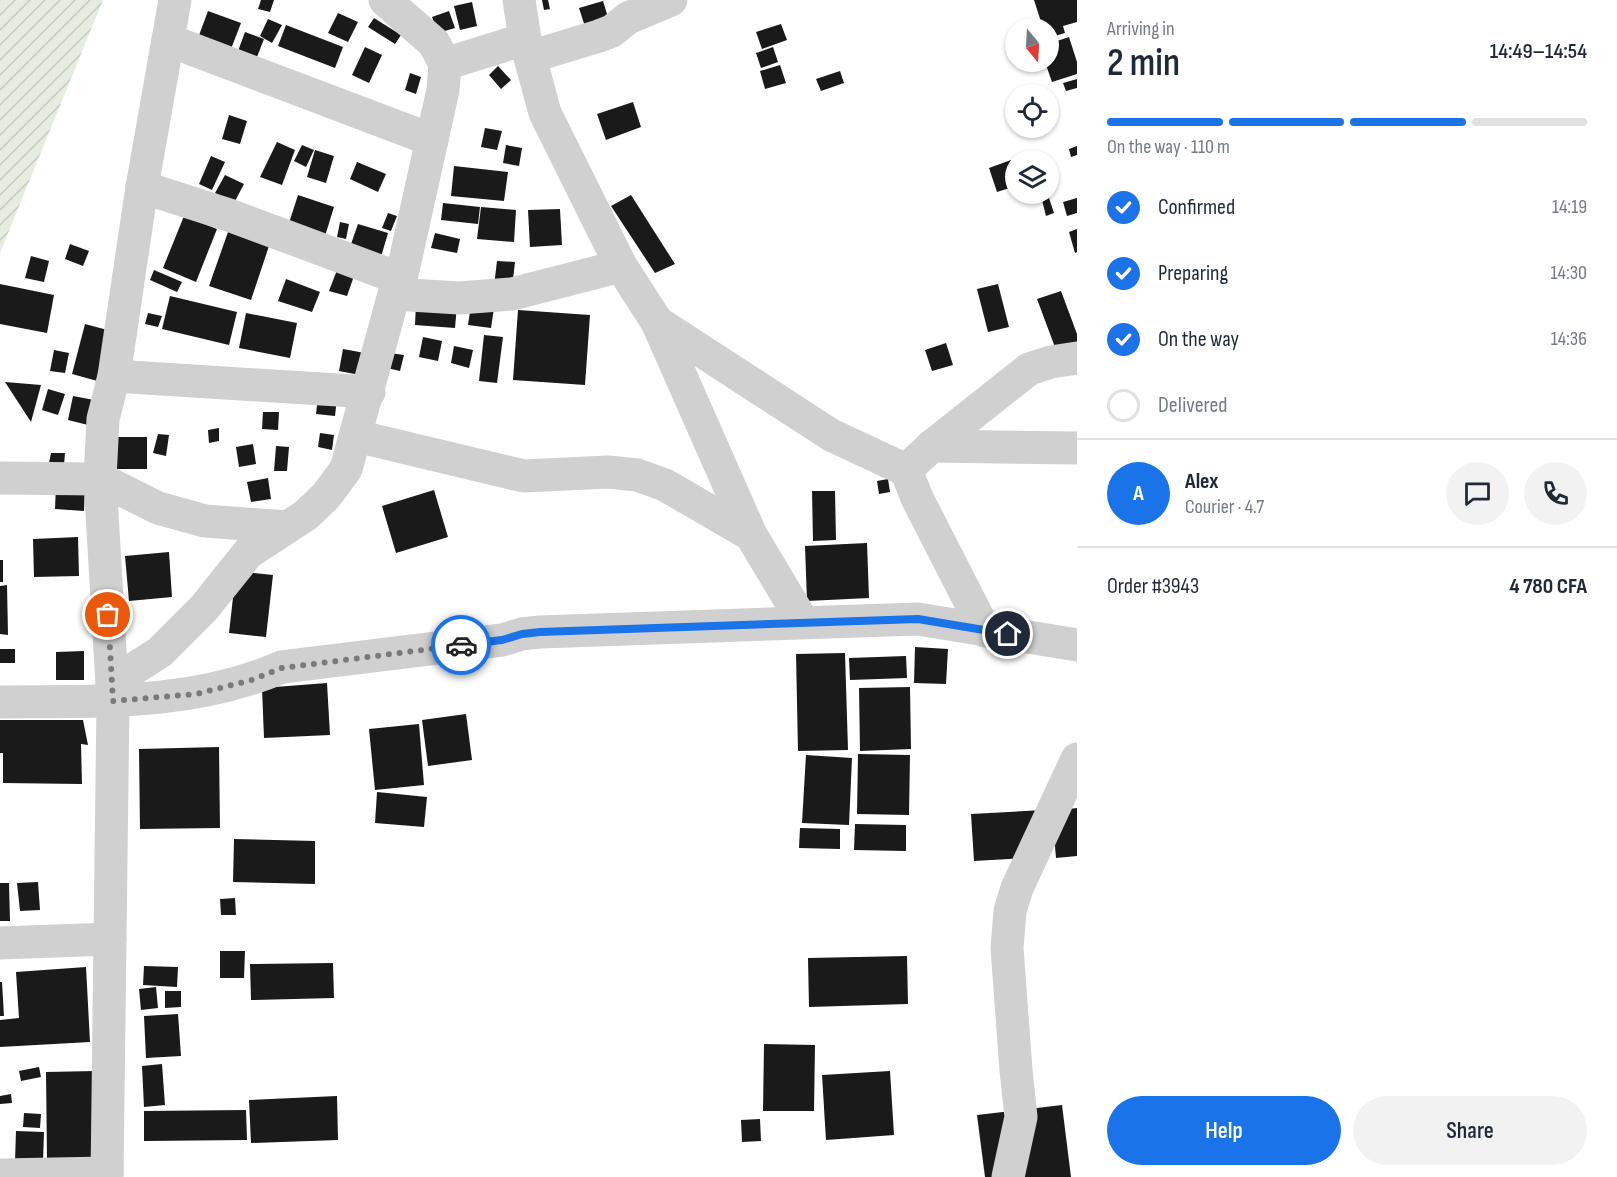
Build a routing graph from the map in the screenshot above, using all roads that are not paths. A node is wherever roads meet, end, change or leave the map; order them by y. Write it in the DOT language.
graph roads {
  1 [pos="175,0"];
  2 [pos="385,0"];
  3 [pos="519,0"];
  4 [pos="671,0"];
  5 [pos="168,40"];
  6 [pos="527,48"];
  7 [pos="445,64"];
  8 [pos="432,140"];
  9 [pos="142,187"];
  10 [pos="621,266"];
  11 [pos="398,286"];
  12 [pos="657,322"];
  13 [pos="1077,358"];
  14 [pos="114,376"];
  15 [pos="369,392"];
  16 [pos="356,436"];
  17 [pos="932,446"];
  18 [pos="1077,448"];
  19 [pos="906,470"];
  20 [pos="0,478"];
  21 [pos="100,479"];
  22 [pos="287,527"];
  23 [pos="751,535"];
  24 [pos="803,622"];
  25 [pos="986,631"];
  26 [pos="1077,645"];
  27 [pos="112,692"];
  28 [pos="0,702"];
  29 [pos="1077,759"];
  30 [pos="110,939"];
  31 [pos="0,943"];
  32 [pos="0,1175"];
  33 [pos="107,1175"];
  34 [pos="1008,1177"];
  1 -- 5 [label="street"];
  2 -- 7 [label="street"];
  3 -- 6 [label="street"];
  4 -- 6 [label="street"];
  5 -- 8 [label="street"];
  5 -- 9 [label="street"];
  6 -- 7 [label="street"];
  6 -- 10 [label="street"];
  7 -- 8 [label="street"];
  8 -- 11 [label="street"];
  9 -- 11 [label="street"];
  9 -- 14 [label="street"];
  10 -- 11 [label="street"];
  10 -- 12 [label="street"];
  11 -- 15 [label="street"];
  12 -- 19 [label="street"];
  12 -- 23 [label="street"];
  13 -- 17 [label="street"];
  14 -- 15 [label="street"];
  14 -- 21 [label="street"];
  15 -- 16 [label="street"];
  16 -- 22 [label="street"];
  16 -- 23 [label="street"];
  17 -- 18 [label="street"];
  17 -- 19 [label="street"];
  19 -- 25 [label="street"];
  20 -- 21 [label="street"];
  21 -- 22 [label="street"];
  21 -- 27 [label="street"];
  22 -- 27 [label="street"];
  23 -- 24 [label="street"];
  24 -- 25 [label="street"];
  24 -- 27 [label="street"];
  25 -- 26 [label="street"];
  27 -- 28 [label="street"];
  27 -- 30 [label="street"];
  29 -- 34 [label="street"];
  30 -- 31 [label="street"];
  30 -- 33 [label="street"];
  32 -- 33 [label="street"];
}
